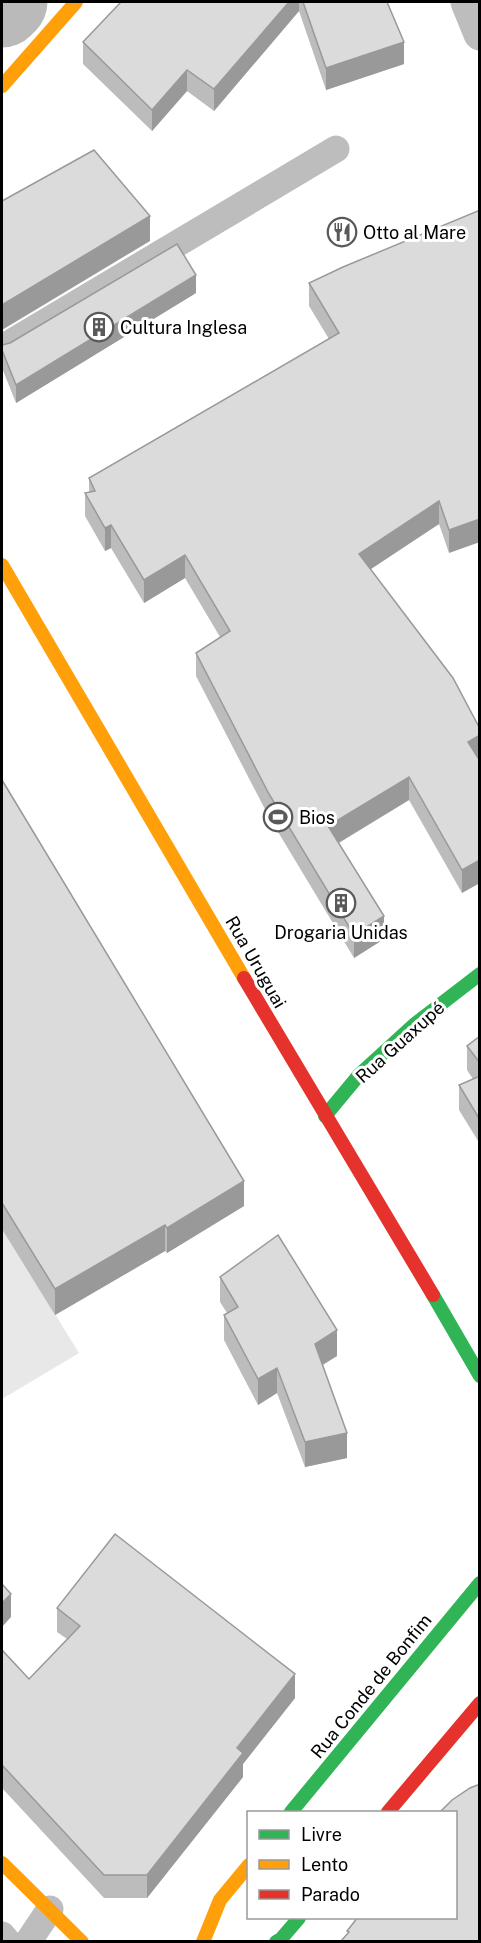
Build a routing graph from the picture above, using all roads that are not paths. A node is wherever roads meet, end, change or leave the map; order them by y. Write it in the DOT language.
graph roads {
  1 [pos="76,2"];
  2 [pos="467,2"];
  3 [pos="480,34"];
  4 [pos="2,86"];
  5 [pos="336,149"];
  6 [pos="2,348"];
  7 [pos="2,565"];
  8 [pos="480,974"];
  9 [pos="325,1116"];
  10 [pos="480,1376"];
  11 [pos="480,1583"];
  12 [pos="480,1703"];
  13 [pos="468,1742"];
  14 [pos="444,1746"];
  15 [pos="292,1811"];
  16 [pos="389,1811"];
  17 [pos="2,1863"];
  18 [pos="247,1867"];
  19 [pos="50,1909"];
  20 [pos="297,1919"];
  21 [pos="2,1935"];
  22 [pos="8,1941"];
  23 [pos="28,1941"];
  24 [pos="82,1941"];
  25 [pos="203,1941"];
  26 [pos="276,1941"];
  1 -- 4 [label="main road"];
  2 -- 3 [label="street"];
  5 -- 6 [label="lane"];
  7 -- 9 [label="main road, Rua Uruguai"];
  8 -- 9 [label="main road, Rua Guaxupé"];
  9 -- 10 [label="main road, Rua Uruguai"];
  11 -- 15 [label="main road, Rua Conde de Bonfim"];
  12 -- 14 [label="main road"];
  13 -- 14 [label="main road"];
  14 -- 16 [label="main road"];
  17 -- 19 [label="main road"];
  18 -- 25 [label="main road"];
  19 -- 23 [label="lane"];
  19 -- 24 [label="main road"];
  20 -- 26 [label="main road"];
  21 -- 22 [label="lane"];
}
